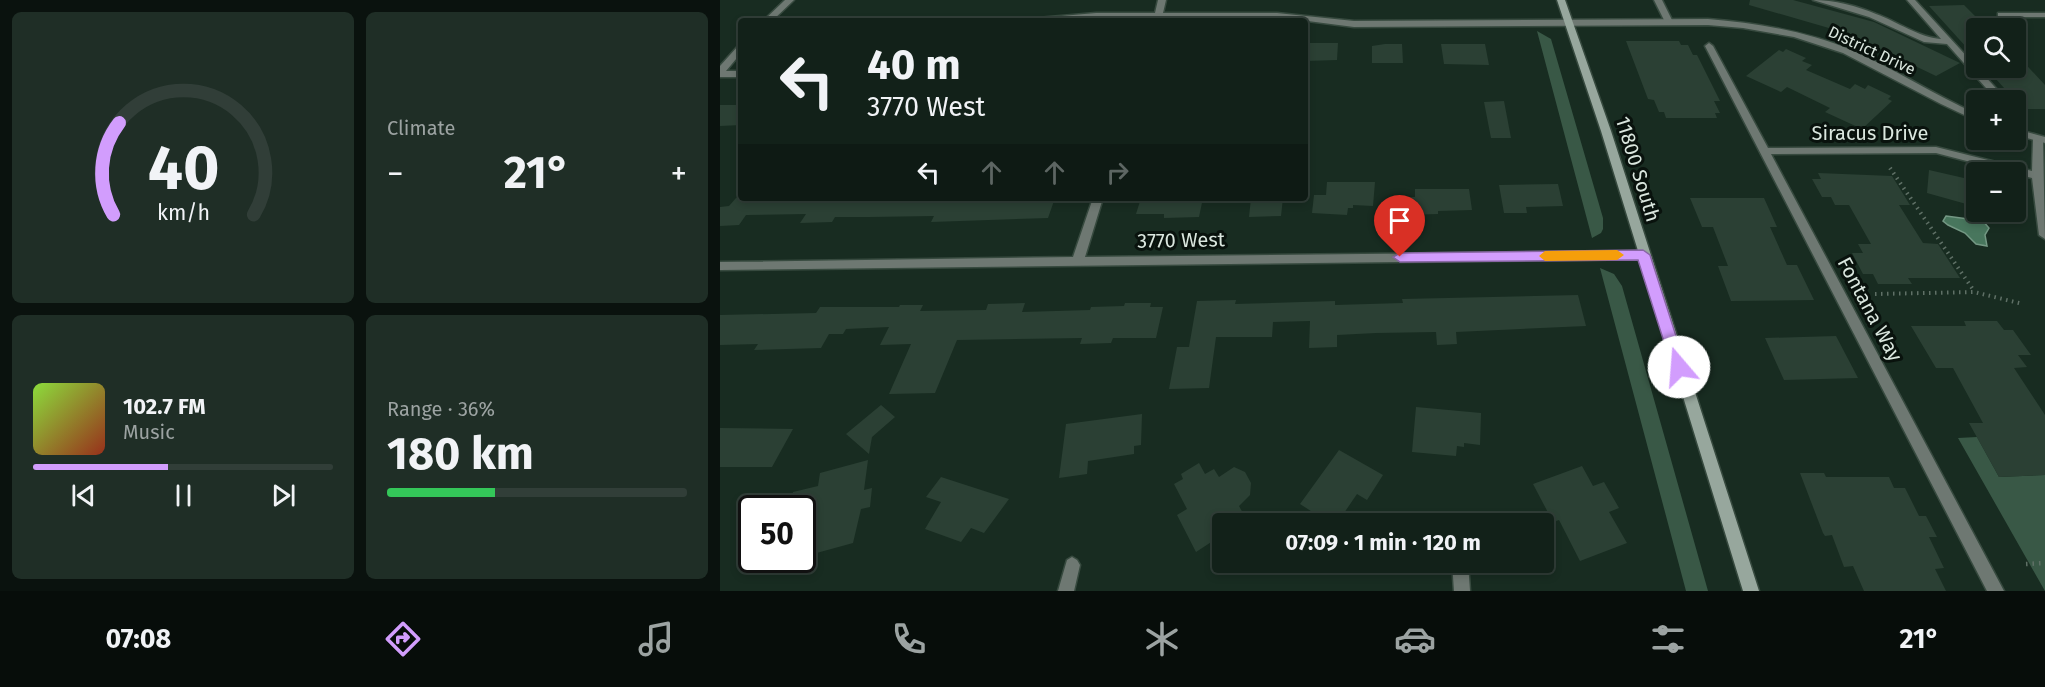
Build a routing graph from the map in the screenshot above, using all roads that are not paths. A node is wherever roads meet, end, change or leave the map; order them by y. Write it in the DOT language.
graph roads {
  1 [pos="790,0"];
  2 [pos="1162,0"];
  3 [pos="1561,0"];
  4 [pos="1658,0"];
  5 [pos="1817,0"];
  6 [pos="1911,0"];
  7 [pos="2001,15"];
  8 [pos="2045,15"];
  9 [pos="770,18"];
  10 [pos="1073,18"];
  11 [pos="1137,18"];
  12 [pos="1157,18"];
  13 [pos="1187,18"];
  14 [pos="1303,18"];
  15 [pos="1308,19"];
  16 [pos="1568,22"];
  17 [pos="1669,22"];
  18 [pos="1949,42"];
  19 [pos="1709,46"];
  20 [pos="738,52"];
  21 [pos="720,73"];
  22 [pos="738,74"];
  23 [pos="1992,90"];
  24 [pos="1966,112"];
  25 [pos="2026,135"];
  26 [pos="2041,140"];
  27 [pos="1764,151"];
  28 [pos="2041,177"];
  29 [pos="1097,201"];
  30 [pos="2045,236"];
  31 [pos="1643,255"];
  32 [pos="1078,261"];
  33 [pos="720,266"];
  34 [pos="1072,564"];
  35 [pos="1461,573"];
  36 [pos="1066,591"];
  37 [pos="1462,591"];
  38 [pos="1751,591"];
  39 [pos="1996,591"];
  1 -- 9 [label="street"];
  2 -- 12 [label="street"];
  3 -- 16 [label="main road, 11800 South"];
  4 -- 17 [label="street"];
  5 -- 18 [label="street"];
  6 -- 18 [label="street"];
  7 -- 8 [label="street"];
  10 -- 11 [label="street, District Drive"];
  13 -- 14 [label="street, District Drive"];
  15 -- 16 [label="street, District Drive"];
  16 -- 17 [label="street, District Drive"];
  16 -- 31 [label="main road, 11800 South"];
  17 -- 24 [label="street, District Drive"];
  18 -- 23 [label="street"];
  19 -- 27 [label="street, Fontana Way"];
  20 -- 21 [label="street"];
  21 -- 22 [label="street"];
  25 -- 26 [label="street"];
  26 -- 28 [label="street"];
  27 -- 28 [label="street, Siracus Drive"];
  27 -- 39 [label="street, Fontana Way"];
  28 -- 30 [label="street"];
  29 -- 32 [label="street"];
  31 -- 32 [label="street, 3770 West"];
  31 -- 38 [label="main road, 11800 South"];
  32 -- 33 [label="street, 3770 West"];
  34 -- 36 [label="street"];
  35 -- 37 [label="street"];
}
